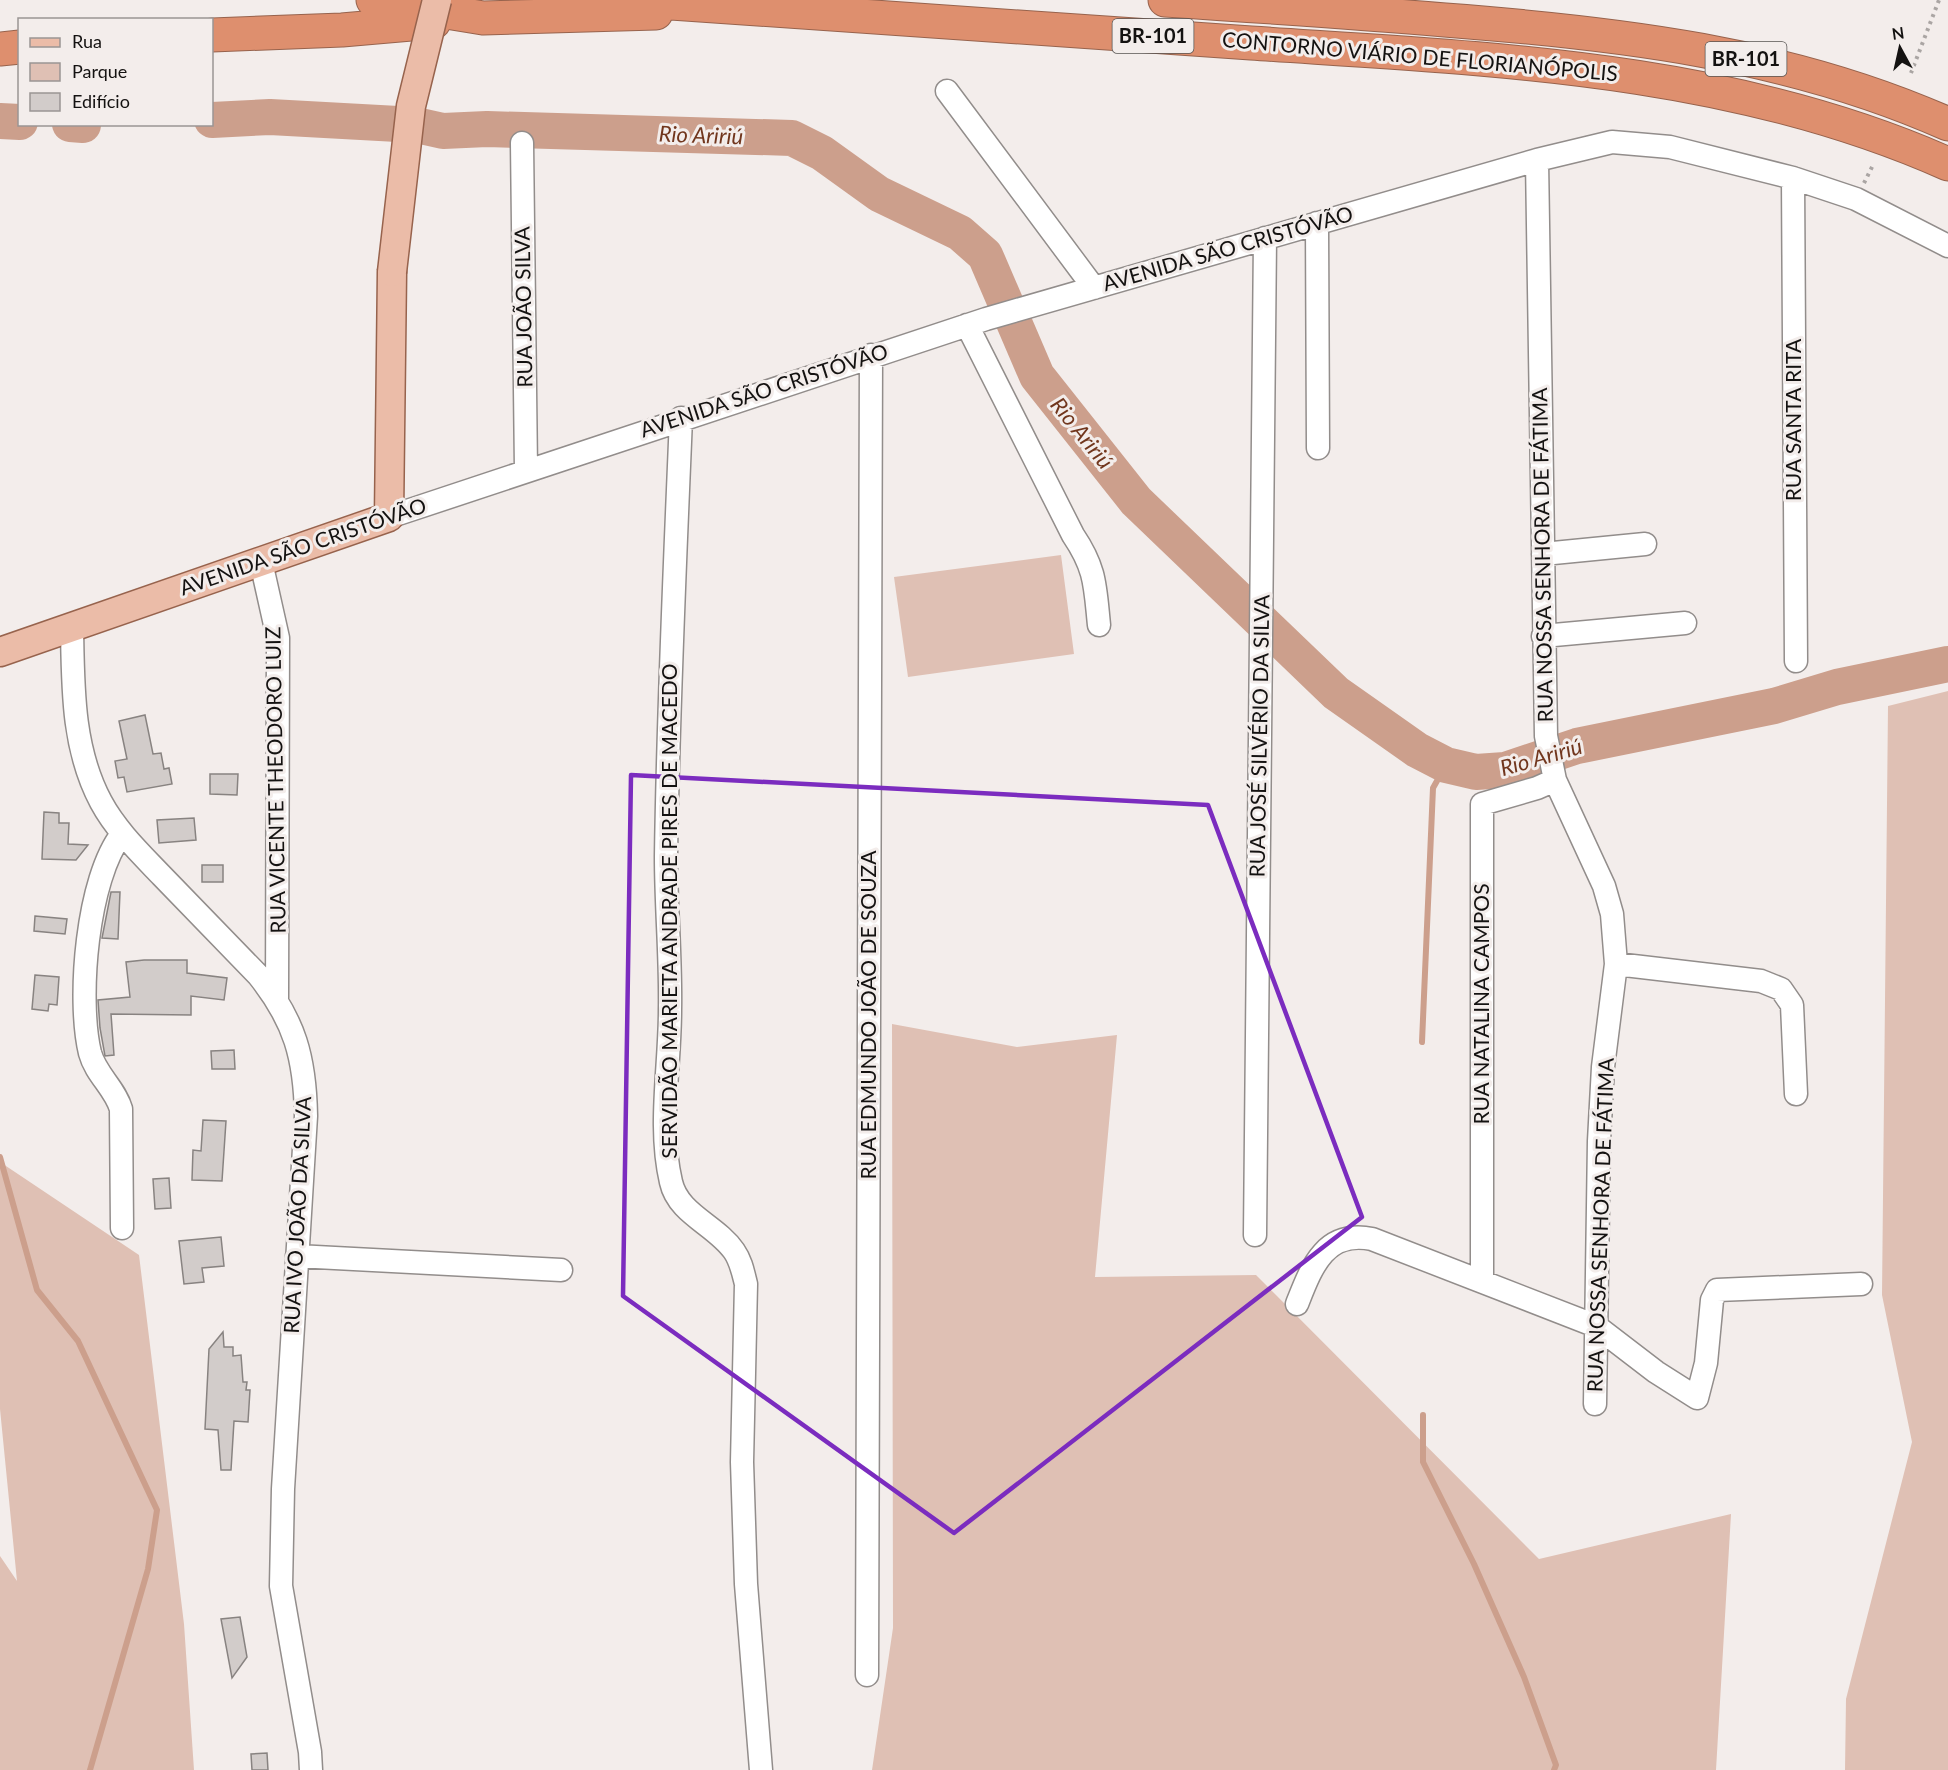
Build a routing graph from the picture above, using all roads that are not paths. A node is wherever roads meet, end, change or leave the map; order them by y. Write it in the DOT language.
graph roads {
  1 [pos="373,0"];
  2 [pos="437,0"];
  3 [pos="628,0"];
  4 [pos="1165,0"];
  5 [pos="766,10"];
  6 [pos="483,18"];
  7 [pos="213,35"];
  8 [pos="18,47"];
  9 [pos="0,49"];
  10 [pos="947,91"];
  11 [pos="1948,124"];
  12 [pos="522,143"];
  13 [pos="1537,160"];
  14 [pos="1948,164"];
  15 [pos="1793,178"];
  16 [pos="1317,223"];
  17 [pos="1265,238"];
  18 [pos="1948,246"];
  19 [pos="1094,288"];
  20 [pos="976,322"];
  21 [pos="871,355"];
  22 [pos="681,418"];
  23 [pos="1318,448"];
  24 [pos="526,470"];
  25 [pos="389,518"];
  26 [pos="1646,544"];
  27 [pos="1543,554"];
  28 [pos="261,562"];
  29 [pos="1684,623"];
  30 [pos="1099,625"];
  31 [pos="72,627"];
  32 [pos="1543,636"];
  33 [pos="0,652"];
  34 [pos="1796,661"];
  35 [pos="1553,774"];
  36 [pos="122,834"];
  37 [pos="1617,964"];
  38 [pos="278,1000"];
  39 [pos="1796,1094"];
  40 [pos="122,1228"];
  41 [pos="1256,1235"];
  42 [pos="297,1256"];
  43 [pos="561,1270"];
  44 [pos="1482,1281"];
  45 [pos="1861,1284"];
  46 [pos="1297,1304"];
  47 [pos="1596,1326"];
  48 [pos="1595,1404"];
  49 [pos="867,1675"];
  50 [pos="311,1770"];
  51 [pos="762,1770"];
  1 -- 6 [label="highway, BR-101"];
  2 -- 25 [label="main road, bridge"];
  3 -- 5 [label="highway, CONTORNO VIÁRIO DE FLORIANÓPOLIS / BR-101"];
  4 -- 11 [label="highway, CONTORNO VIÁRIO DE FLORIANÓPOLIS / BR-101"];
  5 -- 6 [label="highway, BR-101"];
  5 -- 14 [label="highway, CONTORNO VIÁRIO DE FLORIANÓPOLIS / BR-101"];
  6 -- 7 [label="highway"];
  8 -- 9 [label="highway"];
  10 -- 19 [label="street"];
  12 -- 24 [label="street, RUA JOÃO SILVA"];
  13 -- 15 [label="street, AVENIDA SÃO CRISTÓVÃO"];
  13 -- 16 [label="street, AVENIDA SÃO CRISTÓVÃO"];
  13 -- 27 [label="street, RUA NOSSA SENHORA DE FÁTIMA"];
  15 -- 18 [label="street, AVENIDA SÃO CRISTÓVÃO"];
  15 -- 34 [label="street, RUA SANTA RITA"];
  16 -- 17 [label="street, AVENIDA SÃO CRISTÓVÃO"];
  16 -- 23 [label="street"];
  17 -- 19 [label="street, AVENIDA SÃO CRISTÓVÃO"];
  17 -- 41 [label="street, RUA JOSÉ SILVÉRIO DA SILVA"];
  19 -- 20 [label="street, AVENIDA SÃO CRISTÓVÃO"];
  20 -- 21 [label="street, AVENIDA SÃO CRISTÓVÃO"];
  20 -- 30 [label="street"];
  21 -- 22 [label="street, AVENIDA SÃO CRISTÓVÃO"];
  21 -- 49 [label="street, RUA EDMUNDO JOÃO DE SOUZA"];
  22 -- 24 [label="street, AVENIDA SÃO CRISTÓVÃO"];
  22 -- 51 [label="street, SERVIDÃO MARIETA ANDRADE PIRES DE MACEDO"];
  24 -- 25 [label="street, AVENIDA SÃO CRISTÓVÃO"];
  25 -- 28 [label="main road, AVENIDA SÃO CRISTÓVÃO"];
  26 -- 27 [label="street"];
  27 -- 32 [label="street, RUA NOSSA SENHORA DE FÁTIMA"];
  28 -- 31 [label="main road, AVENIDA SÃO CRISTÓVÃO"];
  28 -- 38 [label="street, RUA VICENTE THEODORO LUIZ"];
  29 -- 32 [label="street"];
  31 -- 33 [label="main road, AVENIDA SÃO CRISTÓVÃO"];
  31 -- 36 [label="street, RUA IVO JOÃO DA SILVA"];
  32 -- 35 [label="street, RUA NOSSA SENHORA DE FÁTIMA"];
  35 -- 37 [label="street, RUA NOSSA SENHORA DE FÁTIMA"];
  35 -- 44 [label="street, RUA NATALINA CAMPOS"];
  36 -- 38 [label="street, RUA IVO JOÃO DA SILVA"];
  36 -- 40 [label="street"];
  37 -- 39 [label="street"];
  37 -- 47 [label="street, RUA NOSSA SENHORA DE FÁTIMA"];
  38 -- 42 [label="street, RUA IVO JOÃO DA SILVA"];
  42 -- 43 [label="street"];
  42 -- 50 [label="street, RUA IVO JOÃO DA SILVA"];
  44 -- 46 [label="street"];
  44 -- 47 [label="street"];
  45 -- 47 [label="street"];
  47 -- 48 [label="street, RUA NOSSA SENHORA DE FÁTIMA"];
}
